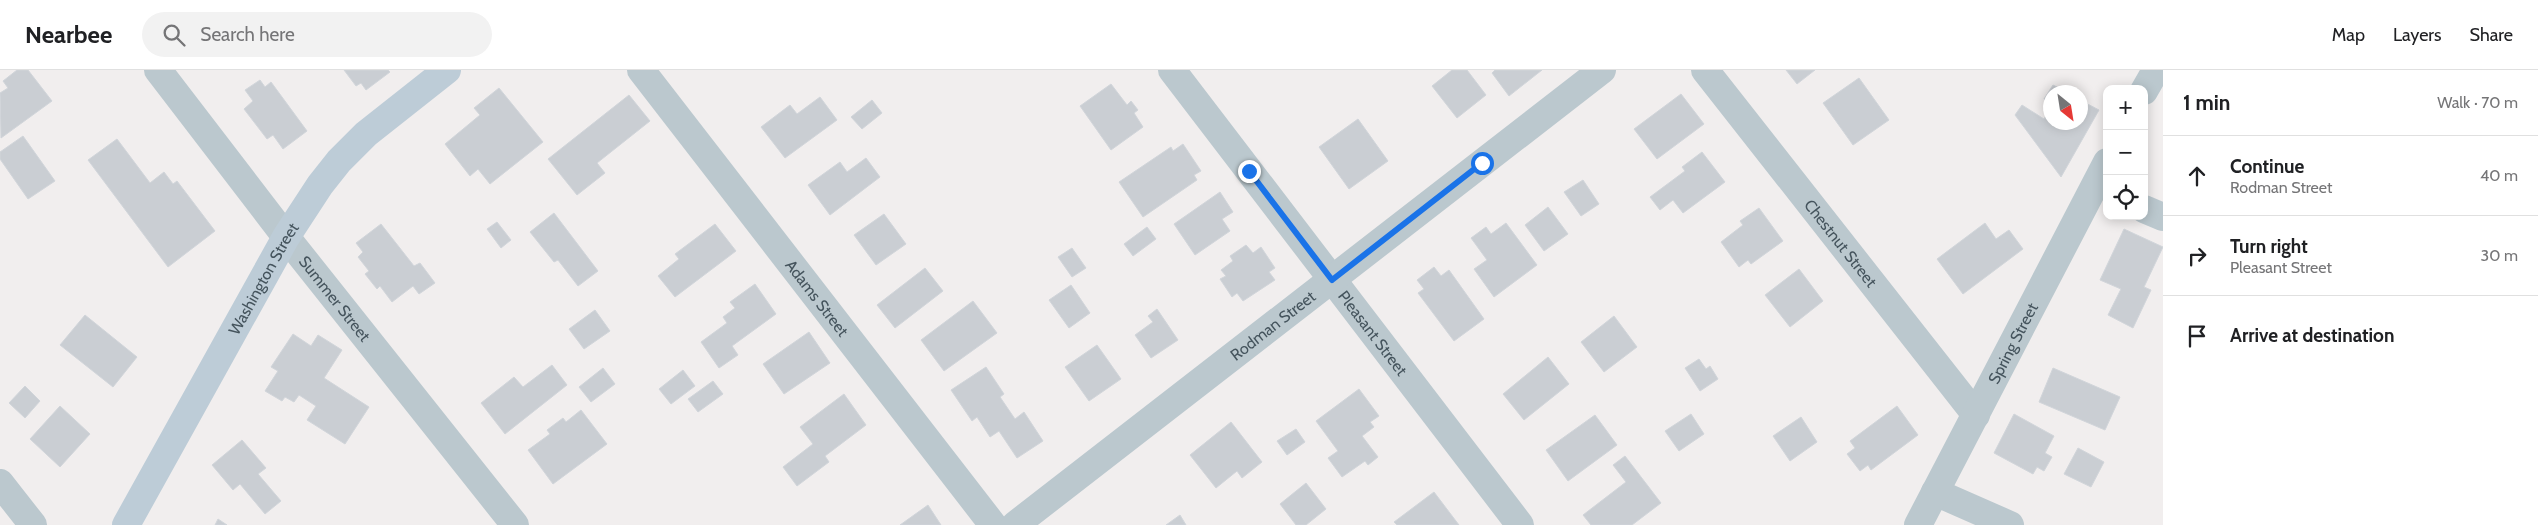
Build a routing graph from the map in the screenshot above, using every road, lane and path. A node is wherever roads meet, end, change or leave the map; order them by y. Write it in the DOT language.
graph roads {
  1 [pos="158,70"];
  2 [pos="447,70"];
  3 [pos="641,70"];
  4 [pos="1172,70"];
  5 [pos="1602,70"];
  6 [pos="1705,70"];
  7 [pos="2156,70"];
  8 [pos="2147,85"];
  9 [pos="2104,175"];
  10 [pos="2100,189"];
  11 [pos="2148,210"];
  12 [pos="2163,217"];
  13 [pos="286,236"];
  14 [pos="1332,280"];
  15 [pos="1976,415"];
  16 [pos="0,483"];
  17 [pos="1935,492"];
  18 [pos="33,525"];
  19 [pos="126,525"];
  20 [pos="515,525"];
  21 [pos="993,525"];
  22 [pos="1016,525"];
  23 [pos="1520,525"];
  24 [pos="1918,525"];
  25 [pos="2010,525"];
  1 -- 13 [label="street, Summer Street"];
  2 -- 13 [label="main road, Washington Street"];
  3 -- 21 [label="street, Adams Street"];
  4 -- 14 [label="street, Pleasant Street"];
  5 -- 14 [label="street, Rodman Street"];
  6 -- 15 [label="street, Chestnut Street"];
  7 -- 8 [label="street"];
  9 -- 10 [label="street, Spring Street"];
  10 -- 15 [label="street, Spring Street"];
  11 -- 12 [label="street"];
  13 -- 19 [label="main road, Washington Street"];
  13 -- 20 [label="street, Summer Street"];
  14 -- 22 [label="street, Rodman Street"];
  14 -- 23 [label="street, Pleasant Street"];
  15 -- 17 [label="street, Spring Street"];
  16 -- 18 [label="street"];
  17 -- 24 [label="street, Spring Street"];
  17 -- 25 [label="street"];
}
